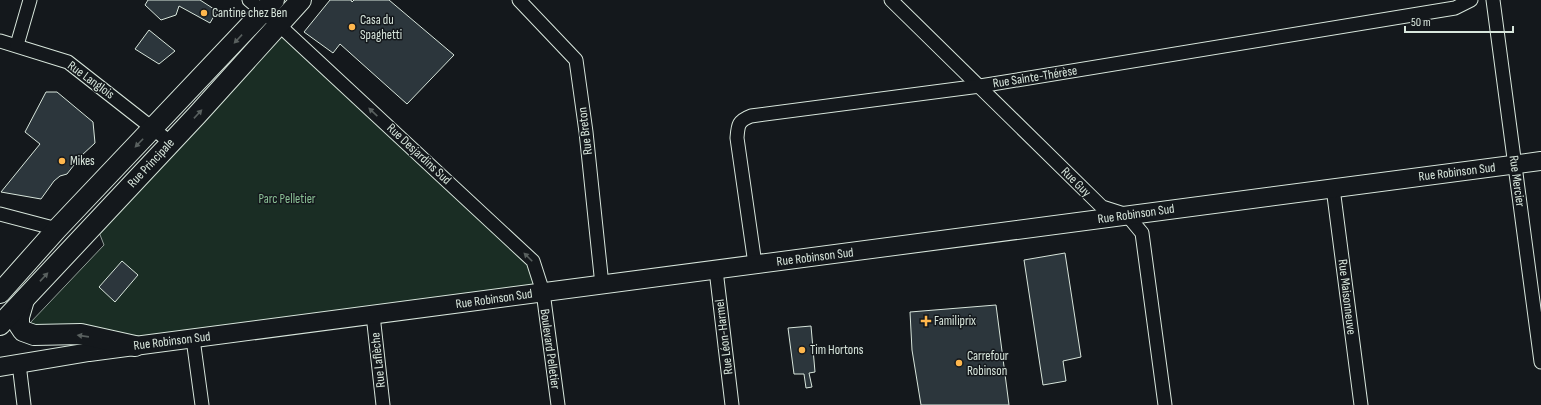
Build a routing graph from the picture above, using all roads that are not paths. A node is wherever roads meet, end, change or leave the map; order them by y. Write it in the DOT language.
graph roads {
  1 [pos="30,0"];
  2 [pos="301,0"];
  3 [pos="519,0"];
  4 [pos="891,0"];
  5 [pos="1471,0"];
  6 [pos="1492,0"];
  7 [pos="262,4"];
  8 [pos="279,25"];
  9 [pos="0,41"];
  10 [pos="17,45"];
  11 [pos="980,86"];
  12 [pos="153,128"];
  13 [pos="170,142"];
  14 [pos="1541,161"];
  15 [pos="1514,164"];
  16 [pos="1333,188"];
  17 [pos="0,214"];
  18 [pos="1127,215"];
  19 [pos="57,229"];
  20 [pos="755,264"];
  21 [pos="716,270"];
  22 [pos="602,285"];
  23 [pos="543,292"];
  24 [pos="0,293"];
  25 [pos="24,299"];
  26 [pos="373,315"];
  27 [pos="0,324"];
  28 [pos="193,339"];
  29 [pos="135,346"];
  30 [pos="89,352"];
  31 [pos="0,358"];
  32 [pos="1541,362"];
  33 [pos="19,364"];
  34 [pos="0,368"];
  35 [pos="24,405"];
  36 [pos="202,405"];
  37 [pos="383,405"];
  38 [pos="558,405"];
  39 [pos="732,405"];
  40 [pos="1165,405"];
  41 [pos="1361,405"];
  1 -- 10 [label="street"];
  2 -- 8 [label="main road, Rue Principale"];
  3 -- 22 [label="street, Rue Breton"];
  4 -- 11 [label="street, Rue Guy"];
  5 -- 11 [label="street, Rue Sainte-Thérèse"];
  6 -- 15 [label="street, Rue Mercier"];
  7 -- 8 [label="street, Rue Desjardins Sud"];
  7 -- 12 [label="main road, Rue Principale, one-way"];
  13 -- 8 [label="main road, Rue Principale, one-way"];
  23 -- 8 [label="street, Rue Desjardins Sud, one-way"];
  9 -- 10 [label="street, Rue Langlois"];
  10 -- 12 [label="street, Rue Langlois"];
  11 -- 18 [label="street, Rue Guy"];
  11 -- 20 [label="street, Rue Sainte-Thérèse"];
  12 -- 13 [label="street, Rue Langlois"];
  12 -- 19 [label="main road, Rue Principale, one-way"];
  25 -- 13 [label="main road, Rue Principale, one-way"];
  14 -- 15 [label="street, Rue Robinson Sud"];
  15 -- 16 [label="street, Rue Robinson Sud"];
  15 -- 32 [label="street, Rue Mercier"];
  16 -- 18 [label="street, Rue Robinson Sud"];
  16 -- 41 [label="street, Rue Maisonneuve"];
  17 -- 19 [label="street"];
  18 -- 20 [label="street, Rue Robinson Sud"];
  18 -- 40 [label="street"];
  19 -- 24 [label="main road, Rue Principale"];
  20 -- 21 [label="street, Rue Robinson Sud"];
  21 -- 22 [label="street, Rue Robinson Sud"];
  21 -- 39 [label="street, Rue Léon-Harmel"];
  22 -- 23 [label="street, Rue Robinson Sud"];
  23 -- 26 [label="street, Rue Robinson Sud"];
  23 -- 38 [label="street, Boulevard Pelletier"];
  25 -- 27 [label="main road, Rue Principale"];
  29 -- 25 [label="main road, one-way"];
  26 -- 28 [label="street, Rue Robinson Sud"];
  26 -- 37 [label="street, Rue Laflèche"];
  28 -- 29 [label="street, Rue Robinson Sud"];
  28 -- 36 [label="street"];
  29 -- 30 [label="street, Rue Robinson Sud"];
  30 -- 31 [label="street, Rue Robinson Sud"];
  30 -- 33 [label="street, Rue Robinson Sud"];
  33 -- 34 [label="street, Rue Robinson Sud"];
  33 -- 35 [label="street"];
}
